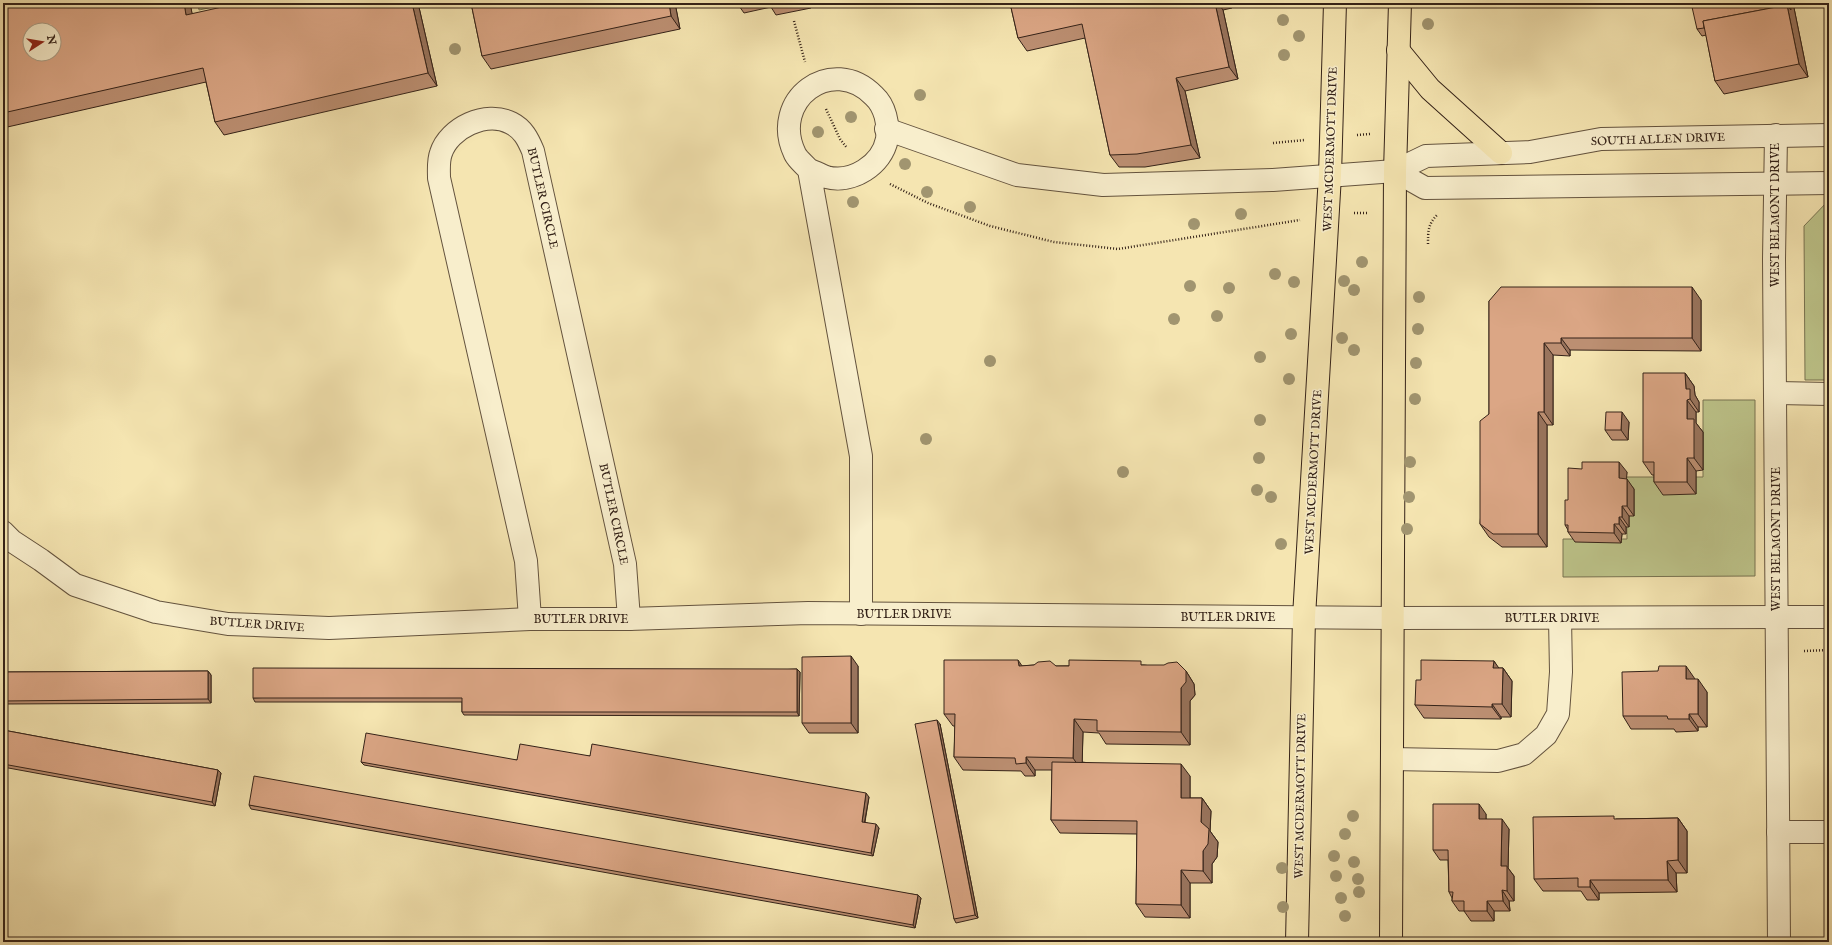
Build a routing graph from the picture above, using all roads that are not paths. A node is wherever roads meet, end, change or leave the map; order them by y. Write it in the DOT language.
graph roads {
  1 [pos="1335,3"];
  2 [pos="1400,3"];
  3 [pos="1398,50"];
  4 [pos="886,129"];
  5 [pos="1776,135"];
  6 [pos="1829,135"];
  7 [pos="1501,154"];
  8 [pos="809,170"];
  9 [pos="1395,171"];
  10 [pos="1330,175"];
  11 [pos="1829,183"];
  12 [pos="1775,184"];
  13 [pos="1775,393"];
  14 [pos="1829,394"];
  15 [pos="3,532"];
  16 [pos="861,614"];
  17 [pos="1304,617"];
  18 [pos="1777,617"];
  19 [pos="1829,617"];
  20 [pos="1392,618"];
  21 [pos="1560,618"];
  22 [pos="530,619"];
  23 [pos="629,619"];
  24 [pos="1392,759"];
  25 [pos="1778,832"];
  26 [pos="1829,832"];
  27 [pos="1297,942"];
  28 [pos="1391,942"];
  29 [pos="1779,942"];
  1 -- 10 [label="main road, WEST MCDERMOTT DRIVE"];
  2 -- 3 [label="main road"];
  3 -- 7 [label="main road"];
  3 -- 9 [label="main road"];
  4 -- 8 [label="street"];
  4 -- 8 [label="street"];
  4 -- 10 [label="street, SOUTH ALLEN DRIVE"];
  5 -- 6 [label="street, SOUTH ALLEN DRIVE"];
  5 -- 7 [label="street, SOUTH ALLEN DRIVE"];
  5 -- 12 [label="street, WEST BELMONT DRIVE"];
  7 -- 9 [label="street, SOUTH ALLEN DRIVE"];
  8 -- 16 [label="street"];
  9 -- 10 [label="street, SOUTH ALLEN DRIVE"];
  9 -- 12 [label="street"];
  9 -- 20 [label="main road"];
  10 -- 17 [label="main road, WEST MCDERMOTT DRIVE"];
  11 -- 12 [label="street"];
  12 -- 13 [label="street, WEST BELMONT DRIVE"];
  13 -- 14 [label="street"];
  13 -- 18 [label="street, WEST BELMONT DRIVE"];
  15 -- 22 [label="street, BUTLER DRIVE"];
  16 -- 17 [label="street, BUTLER DRIVE"];
  16 -- 23 [label="street, BUTLER DRIVE"];
  17 -- 20 [label="street, BUTLER DRIVE"];
  17 -- 27 [label="main road, WEST MCDERMOTT DRIVE"];
  18 -- 19 [label="street, BUTLER DRIVE"];
  18 -- 21 [label="street, BUTLER DRIVE"];
  18 -- 25 [label="street, WEST BELMONT DRIVE"];
  20 -- 21 [label="street, BUTLER DRIVE"];
  20 -- 24 [label="main road"];
  21 -- 24 [label="street"];
  22 -- 23 [label="street, BUTLER DRIVE"];
  22 -- 23 [label="street, BUTLER CIRCLE"];
  24 -- 28 [label="main road"];
  25 -- 26 [label="street"];
  25 -- 29 [label="street, WEST BELMONT DRIVE"];
}
